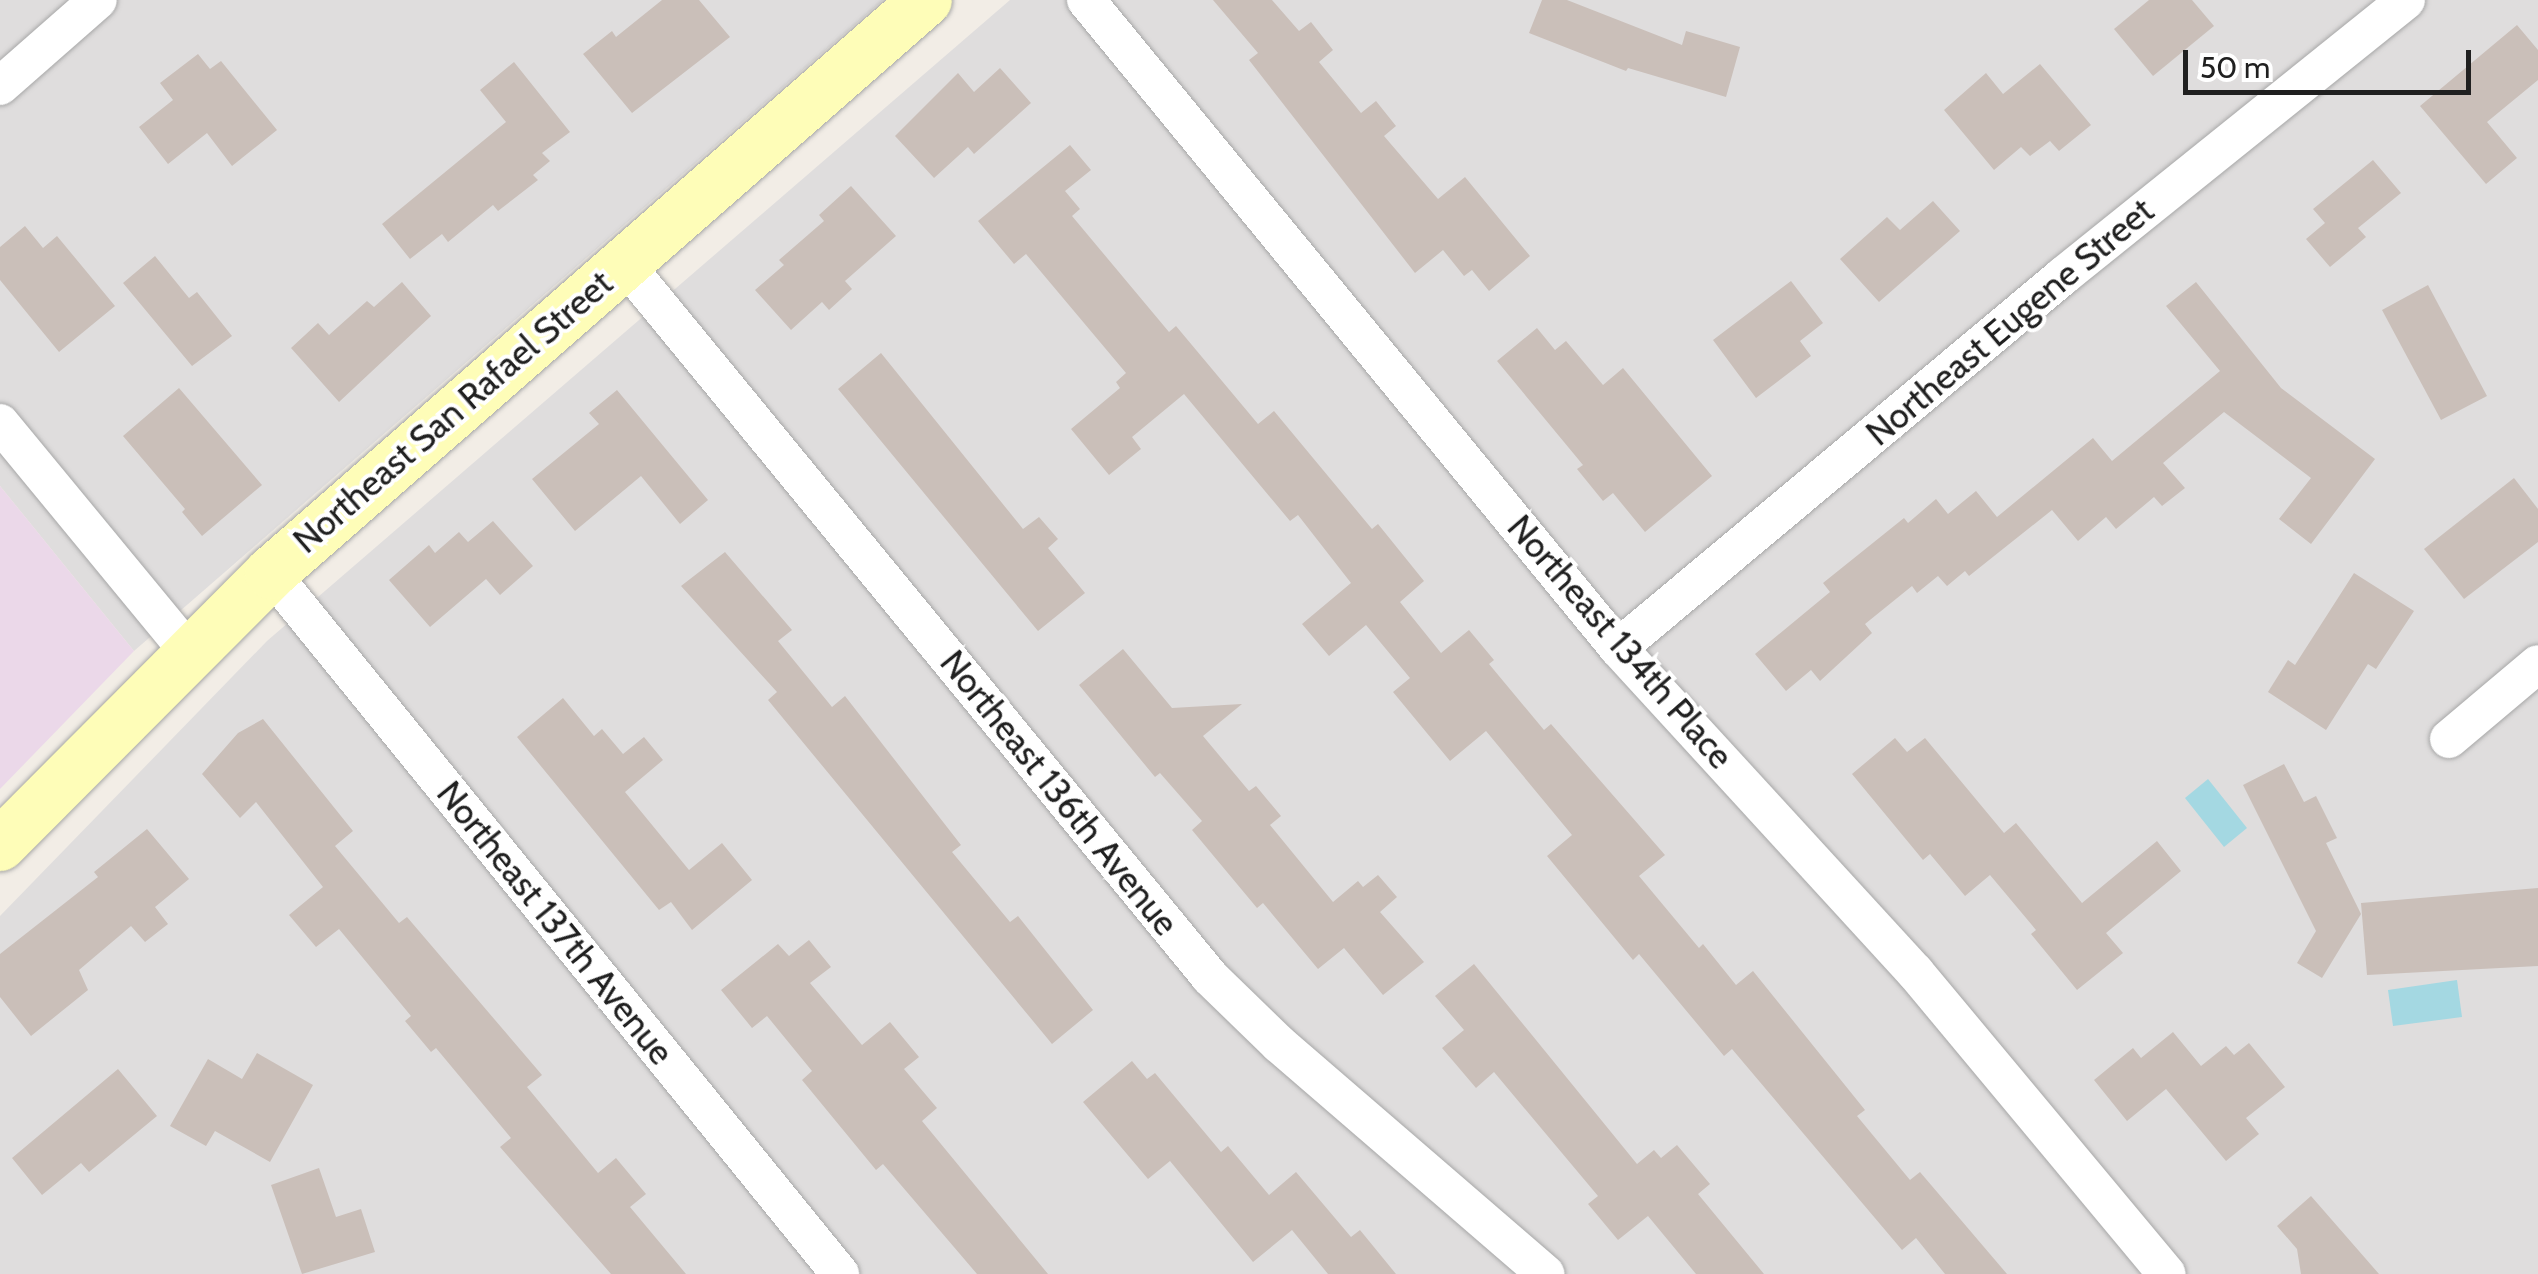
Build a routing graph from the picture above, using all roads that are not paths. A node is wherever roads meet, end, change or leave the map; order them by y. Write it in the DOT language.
graph roads {
  1 [pos="98,0"];
  2 [pos="926,0"];
  3 [pos="1086,0"];
  4 [pos="2406,0"];
  5 [pos="0,86"];
  6 [pos="624,263"];
  7 [pos="0,423"];
  8 [pos="271,572"];
  9 [pos="1618,648"];
  10 [pos="188,651"];
  11 [pos="2538,664"];
  12 [pos="2448,739"];
  13 [pos="0,846"];
  14 [pos="840,1274"];
  15 [pos="1545,1274"];
  16 [pos="2167,1274"];
  1 -- 5 [label="street"];
  2 -- 6 [label="street, Northeast San Rafael Street"];
  3 -- 9 [label="street, Northeast 134th Place"];
  4 -- 9 [label="street, Northeast Eugene Street"];
  6 -- 8 [label="street, Northeast San Rafael Street"];
  6 -- 15 [label="street, Northeast 136th Avenue"];
  7 -- 10 [label="street"];
  8 -- 10 [label="street, Northeast San Rafael Street"];
  8 -- 14 [label="street, Northeast 137th Avenue"];
  9 -- 16 [label="street, Northeast 134th Place"];
  10 -- 13 [label="street, Northeast San Rafael Street"];
  11 -- 12 [label="street"];
}
